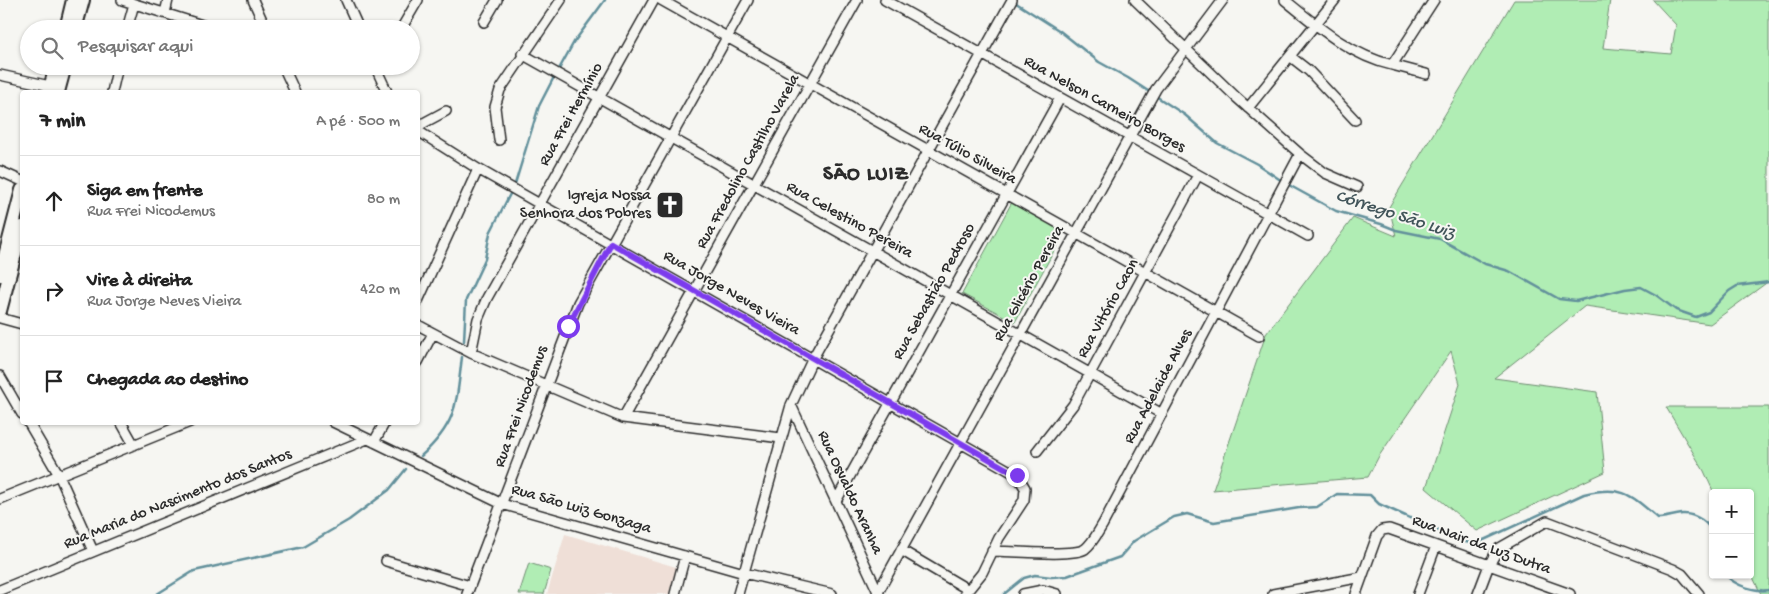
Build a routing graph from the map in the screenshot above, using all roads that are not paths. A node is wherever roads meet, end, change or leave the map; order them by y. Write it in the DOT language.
graph roads {
  1 [pos="73,0"];
  2 [pos="83,0"];
  3 [pos="122,0"];
  4 [pos="168,0"];
  5 [pos="253,0"];
  6 [pos="346,0"];
  7 [pos="418,0"];
  8 [pos="497,0"];
  9 [pos="560,0"];
  10 [pos="654,0"];
  11 [pos="661,0"];
  12 [pos="748,0"];
  13 [pos="857,0"];
  14 [pos="885,0"];
  15 [pos="1135,0"];
  16 [pos="1222,0"];
  17 [pos="1285,0"];
  18 [pos="1335,0"];
  19 [pos="1434,0"];
  20 [pos="1011,3"];
  21 [pos="134,4"];
  22 [pos="165,13"];
  23 [pos="68,20"];
  24 [pos="77,20"];
  25 [pos="130,20"];
  26 [pos="187,20"];
  27 [pos="262,20"];
  28 [pos="355,20"];
  29 [pos="406,20"];
  30 [pos="484,22"];
  31 [pos="1316,25"];
  32 [pos="727,37"];
  33 [pos="1185,48"];
  34 [pos="522,54"];
  35 [pos="982,54"];
  36 [pos="1291,57"];
  37 [pos="1392,65"];
  38 [pos="0,74"];
  39 [pos="1426,74"];
  40 [pos="54,75"];
  41 [pos="60,75"];
  42 [pos="116,75"];
  43 [pos="287,75"];
  44 [pos="379,75"];
  45 [pos="810,84"];
  46 [pos="52,90"];
  47 [pos="112,90"];
  48 [pos="293,90"];
  49 [pos="386,90"];
  50 [pos="599,97"];
  51 [pos="1060,98"];
  52 [pos="1248,108"];
  53 [pos="446,111"];
  54 [pos="1355,120"];
  55 [pos="420,125"];
  56 [pos="420,132"];
  57 [pos="1129,136"];
  58 [pos="671,138"];
  59 [pos="499,140"];
  60 [pos="928,150"];
  61 [pos="1300,154"];
  62 [pos="478,169"];
  63 [pos="0,171"];
  64 [pos="1198,175"];
  65 [pos="20,180"];
  66 [pos="754,184"];
  67 [pos="1357,187"];
  68 [pos="1006,194"];
  69 [pos="20,198"];
  70 [pos="540,203"];
  71 [pos="1268,214"];
  72 [pos="1076,233"];
  73 [pos="20,235"];
  74 [pos="1308,236"];
  75 [pos="611,243"];
  76 [pos="872,251"];
  77 [pos="1146,272"];
  78 [pos="0,275"];
  79 [pos="694,291"];
  80 [pos="951,295"];
  81 [pos="420,298"];
  82 [pos="0,311"];
  83 [pos="1216,312"];
  84 [pos="0,318"];
  85 [pos="20,323"];
  86 [pos="420,326"];
  87 [pos="1020,334"];
  88 [pos="432,335"];
  89 [pos="1259,336"];
  90 [pos="471,353"];
  91 [pos="420,358"];
  92 [pos="813,358"];
  93 [pos="1090,374"];
  94 [pos="0,376"];
  95 [pos="546,386"];
  96 [pos="892,403"];
  97 [pos="791,405"];
  98 [pos="20,411"];
  99 [pos="1162,414"];
  100 [pos="624,418"];
  101 [pos="30,425"];
  102 [pos="123,425"];
  103 [pos="183,425"];
  104 [pos="339,425"];
  105 [pos="382,425"];
  106 [pos="781,438"];
  107 [pos="370,440"];
  108 [pos="961,442"];
  109 [pos="134,445"];
  110 [pos="1037,450"];
  111 [pos="59,475"];
  112 [pos="0,499"];
  113 [pos="836,501"];
  114 [pos="502,504"];
  115 [pos="1436,546"];
  116 [pos="901,550"];
  117 [pos="992,550"];
  118 [pos="93,551"];
  119 [pos="685,556"];
  120 [pos="386,560"];
  121 [pos="1489,565"];
  122 [pos="744,573"];
  123 [pos="1362,576"];
  124 [pos="1541,584"];
  125 [pos="0,590"];
  126 [pos="468,590"];
  127 [pos="966,592"];
  128 [pos="1296,592"];
  129 [pos="877,593"];
  130 [pos="675,594"];
  131 [pos="738,594"];
  132 [pos="832,594"];
  133 [pos="1023,594"];
  134 [pos="1058,594"];
  135 [pos="1273,594"];
  136 [pos="1356,594"];
  137 [pos="1418,594"];
  138 [pos="1478,594"];
  139 [pos="1538,594"];
  140 [pos="1570,594"];
  141 [pos="1699,594"];
  1 -- 23 [label="main road"];
  2 -- 24 [label="main road"];
  3 -- 21 [label="street"];
  4 -- 22 [label="street"];
  5 -- 27 [label="street"];
  6 -- 28 [label="street"];
  7 -- 29 [label="street"];
  8 -- 30 [label="street"];
  9 -- 34 [label="street"];
  10 -- 50 [label="street, Rua Frei Hermínio"];
  11 -- 32 [label="street, Rua Túlio Silveira"];
  12 -- 32 [label="street, Rua Frei Nicodemus"];
  13 -- 45 [label="street, Rua Fredolino Castilho Varela"];
  14 -- 35 [label="street, Rua Nelson Carneiro Borges"];
  15 -- 33 [label="street"];
  16 -- 33 [label="street, Rua Glicério Pereira"];
  17 -- 31 [label="street"];
  18 -- 31 [label="street"];
  19 -- 37 [label="street"];
  20 -- 35 [label="street"];
  21 -- 22 [label="street"];
  21 -- 25 [label="street"];
  22 -- 26 [label="street"];
  31 -- 36 [label="street"];
  31 -- 37 [label="street"];
  32 -- 45 [label="street, Rua Túlio Silveira"];
  32 -- 58 [label="street, Rua Frei Nicodemus"];
  33 -- 52 [label="street"];
  33 -- 57 [label="street, Rua Glicério Pereira"];
  34 -- 50 [label="street, Rua Celestino Pereira"];
  34 -- 59 [label="street"];
  35 -- 51 [label="street, Rua Nelson Carneiro Borges"];
  35 -- 60 [label="street"];
  36 -- 52 [label="street"];
  36 -- 54 [label="street"];
  37 -- 39 [label="street"];
  38 -- 46 [label="street"];
  40 -- 46 [label="main road"];
  41 -- 46 [label="main road"];
  42 -- 47 [label="street"];
  43 -- 48 [label="street"];
  44 -- 49 [label="street"];
  45 -- 60 [label="street, Rua Túlio Silveira"];
  45 -- 66 [label="street, Rua Fredolino Castilho Varela"];
  50 -- 58 [label="street, Rua Celestino Pereira"];
  50 -- 70 [label="street, Rua Frei Hermínio"];
  51 -- 57 [label="street, Rua Nelson Carneiro Borges"];
  51 -- 68 [label="street, Rua Sebastião Pedroso"];
  52 -- 61 [label="street"];
  53 -- 55 [label="street"];
  56 -- 62 [label="street, Rua Jorge Neves Vieira"];
  57 -- 64 [label="street, Rua Nelson Carneiro Borges"];
  57 -- 72 [label="street, Rua Glicério Pereira"];
  58 -- 66 [label="street, Rua Celestino Pereira"];
  58 -- 75 [label="street, Rua Frei Nicodemus"];
  60 -- 68 [label="street, Rua Túlio Silveira"];
  60 -- 76 [label="street"];
  61 -- 67 [label="street"];
  61 -- 71 [label="street, Rua Adelaide Alves"];
  62 -- 70 [label="street, Rua Jorge Neves Vieira"];
  62 -- 81 [label="street"];
  63 -- 65 [label="street"];
  64 -- 71 [label="street, Rua Nelson Carneiro Borges"];
  64 -- 77 [label="street, Rua Vitório Caon"];
  66 -- 76 [label="street, Rua Celestino Pereira"];
  66 -- 79 [label="street, Rua Fredolino Castilho Varela"];
  68 -- 72 [label="street, Rua Túlio Silveira"];
  68 -- 80 [label="street, Rua Sebastião Pedroso"];
  69 -- 78 [label="main road"];
  70 -- 75 [label="street, Rua Jorge Neves Vieira"];
  70 -- 90 [label="street, Rua Frei Hermínio"];
  71 -- 74 [label="street, Rua Nelson Carneiro Borges"];
  71 -- 83 [label="street, Rua Adelaide Alves"];
  72 -- 77 [label="street, Rua Túlio Silveira"];
  72 -- 87 [label="street, Rua Glicério Pereira"];
  73 -- 82 [label="main road"];
  75 -- 79 [label="street, Rua Jorge Neves Vieira"];
  75 -- 95 [label="street, Rua Frei Nicodemus"];
  76 -- 80 [label="street, Rua Celestino Pereira"];
  76 -- 92 [label="street"];
  77 -- 83 [label="street, Rua Túlio Silveira"];
  77 -- 93 [label="street, Rua Vitório Caon"];
  79 -- 92 [label="street, Rua Jorge Neves Vieira"];
  79 -- 100 [label="street, Rua Fredolino Castilho Varela"];
  80 -- 87 [label="street, Rua Celestino Pereira"];
  80 -- 96 [label="street, Rua Sebastião Pedroso"];
  83 -- 89 [label="street, Rua Túlio Silveira"];
  83 -- 99 [label="street, Rua Adelaide Alves"];
  84 -- 85 [label="street"];
  86 -- 88 [label="street"];
  87 -- 93 [label="street, Rua Celestino Pereira"];
  87 -- 108 [label="street, Rua Glicério Pereira"];
  88 -- 90 [label="street"];
  88 -- 91 [label="street"];
  90 -- 95 [label="street"];
  92 -- 96 [label="street, Rua Jorge Neves Vieira"];
  92 -- 97 [label="street"];
  93 -- 99 [label="street, Rua Celestino Pereira"];
  93 -- 110 [label="street, Rua Vitório Caon"];
  94 -- 98 [label="street"];
  95 -- 100 [label="street"];
  95 -- 114 [label="street, Rua Frei Nicodemus"];
  96 -- 108 [label="street, Rua Jorge Neves Vieira"];
  96 -- 113 [label="street, Rua Sebastião Pedroso"];
  97 -- 106 [label="street"];
  97 -- 113 [label="street, Rua Osvaldo Aranha"];
  99 -- 117 [label="street, Rua Adelaide Alves"];
  100 -- 106 [label="street"];
  101 -- 111 [label="street"];
  102 -- 109 [label="street"];
  103 -- 109 [label="street"];
  104 -- 107 [label="street, Rua São Luiz Gonzaga"];
  105 -- 107 [label="street"];
  106 -- 122 [label="street"];
  107 -- 114 [label="street, Rua São Luiz Gonzaga"];
  107 -- 118 [label="street, Rua Maria do Nascimento dos Santos"];
  108 -- 116 [label="street, Rua Glicério Pereira"];
  108 -- 117 [label="street, Rua Jorge Neves Vieira"];
  109 -- 111 [label="street"];
  111 -- 112 [label="street"];
  111 -- 118 [label="street"];
  113 -- 129 [label="street, Rua Osvaldo Aranha"];
  114 -- 119 [label="street, Rua São Luiz Gonzaga"];
  114 -- 126 [label="street, Rua Frei Nicodemus"];
  115 -- 121 [label="street, Rua Nair da Luz Dutra"];
  115 -- 123 [label="street, Rua Nair da Luz Dutra"];
  115 -- 137 [label="street"];
  116 -- 127 [label="street"];
  116 -- 129 [label="street, Rua Glicério Pereira"];
  117 -- 127 [label="street"];
  118 -- 125 [label="street, Rua Maria do Nascimento dos Santos"];
  119 -- 122 [label="street, Rua São Luiz Gonzaga"];
  119 -- 130 [label="street"];
  120 -- 126 [label="street"];
  121 -- 124 [label="street, Rua Nair da Luz Dutra"];
  121 -- 138 [label="street"];
  121 -- 141 [label="street"];
  122 -- 131 [label="street"];
  122 -- 132 [label="street, Rua São Luiz Gonzaga"];
  123 -- 128 [label="street"];
  123 -- 136 [label="street"];
  124 -- 139 [label="street"];
  124 -- 140 [label="street, Rua Nair da Luz Dutra"];
  128 -- 135 [label="street"];
  133 -- 134 [label="street"];
}
